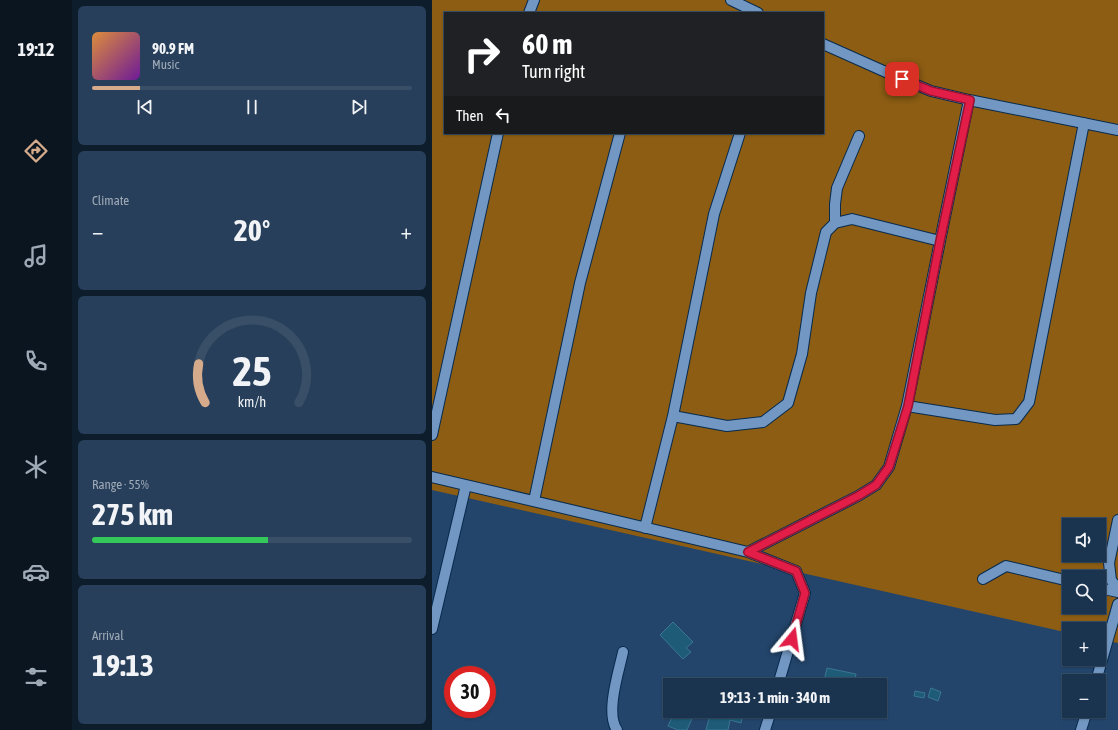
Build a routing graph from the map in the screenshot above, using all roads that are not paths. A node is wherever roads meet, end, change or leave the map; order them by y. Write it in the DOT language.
graph roads {
  1 [pos="534,0"];
  2 [pos="731,0"];
  3 [pos="529,12"];
  4 [pos="756,12"];
  5 [pos="824,44"];
  6 [pos="970,100"];
  7 [pos="1084,123"];
  8 [pos="1118,130"];
  9 [pos="498,134"];
  10 [pos="620,134"];
  11 [pos="740,134"];
  12 [pos="859,136"];
  13 [pos="836,223"];
  14 [pos="940,241"];
  15 [pos="908,406"];
  16 [pos="673,416"];
  17 [pos="432,435"];
  18 [pos="432,477"];
  19 [pos="466,485"];
  20 [pos="534,501"];
  21 [pos="1118,520"];
  22 [pos="644,528"];
  23 [pos="748,552"];
  24 [pos="983,579"];
  25 [pos="1062,579"];
  26 [pos="1106,589"];
  27 [pos="1118,591"];
  28 [pos="1118,604"];
  29 [pos="1115,627"];
  30 [pos="432,629"];
  31 [pos="623,652"];
  32 [pos="1098,674"];
  33 [pos="780,678"];
  34 [pos="769,718"];
  35 [pos="1085,718"];
  36 [pos="617,730"];
  37 [pos="765,730"];
  38 [pos="1081,730"];
  1 -- 3 [label="street"];
  2 -- 4 [label="street"];
  5 -- 6 [label="street"];
  6 -- 7 [label="street"];
  6 -- 14 [label="street"];
  7 -- 8 [label="street"];
  7 -- 15 [label="street"];
  9 -- 17 [label="street"];
  10 -- 20 [label="street"];
  11 -- 16 [label="street"];
  12 -- 13 [label="street"];
  13 -- 14 [label="street"];
  13 -- 16 [label="street"];
  14 -- 15 [label="street"];
  15 -- 23 [label="street"];
  16 -- 22 [label="street"];
  18 -- 19 [label="street"];
  19 -- 20 [label="street"];
  19 -- 30 [label="street"];
  20 -- 22 [label="street"];
  21 -- 27 [label="street"];
  22 -- 23 [label="street"];
  23 -- 33 [label="street"];
  24 -- 25 [label="street"];
  26 -- 27 [label="street"];
  28 -- 29 [label="street"];
  29 -- 32 [label="street"];
  31 -- 36 [label="street"];
  34 -- 37 [label="street"];
  35 -- 38 [label="street"];
}
